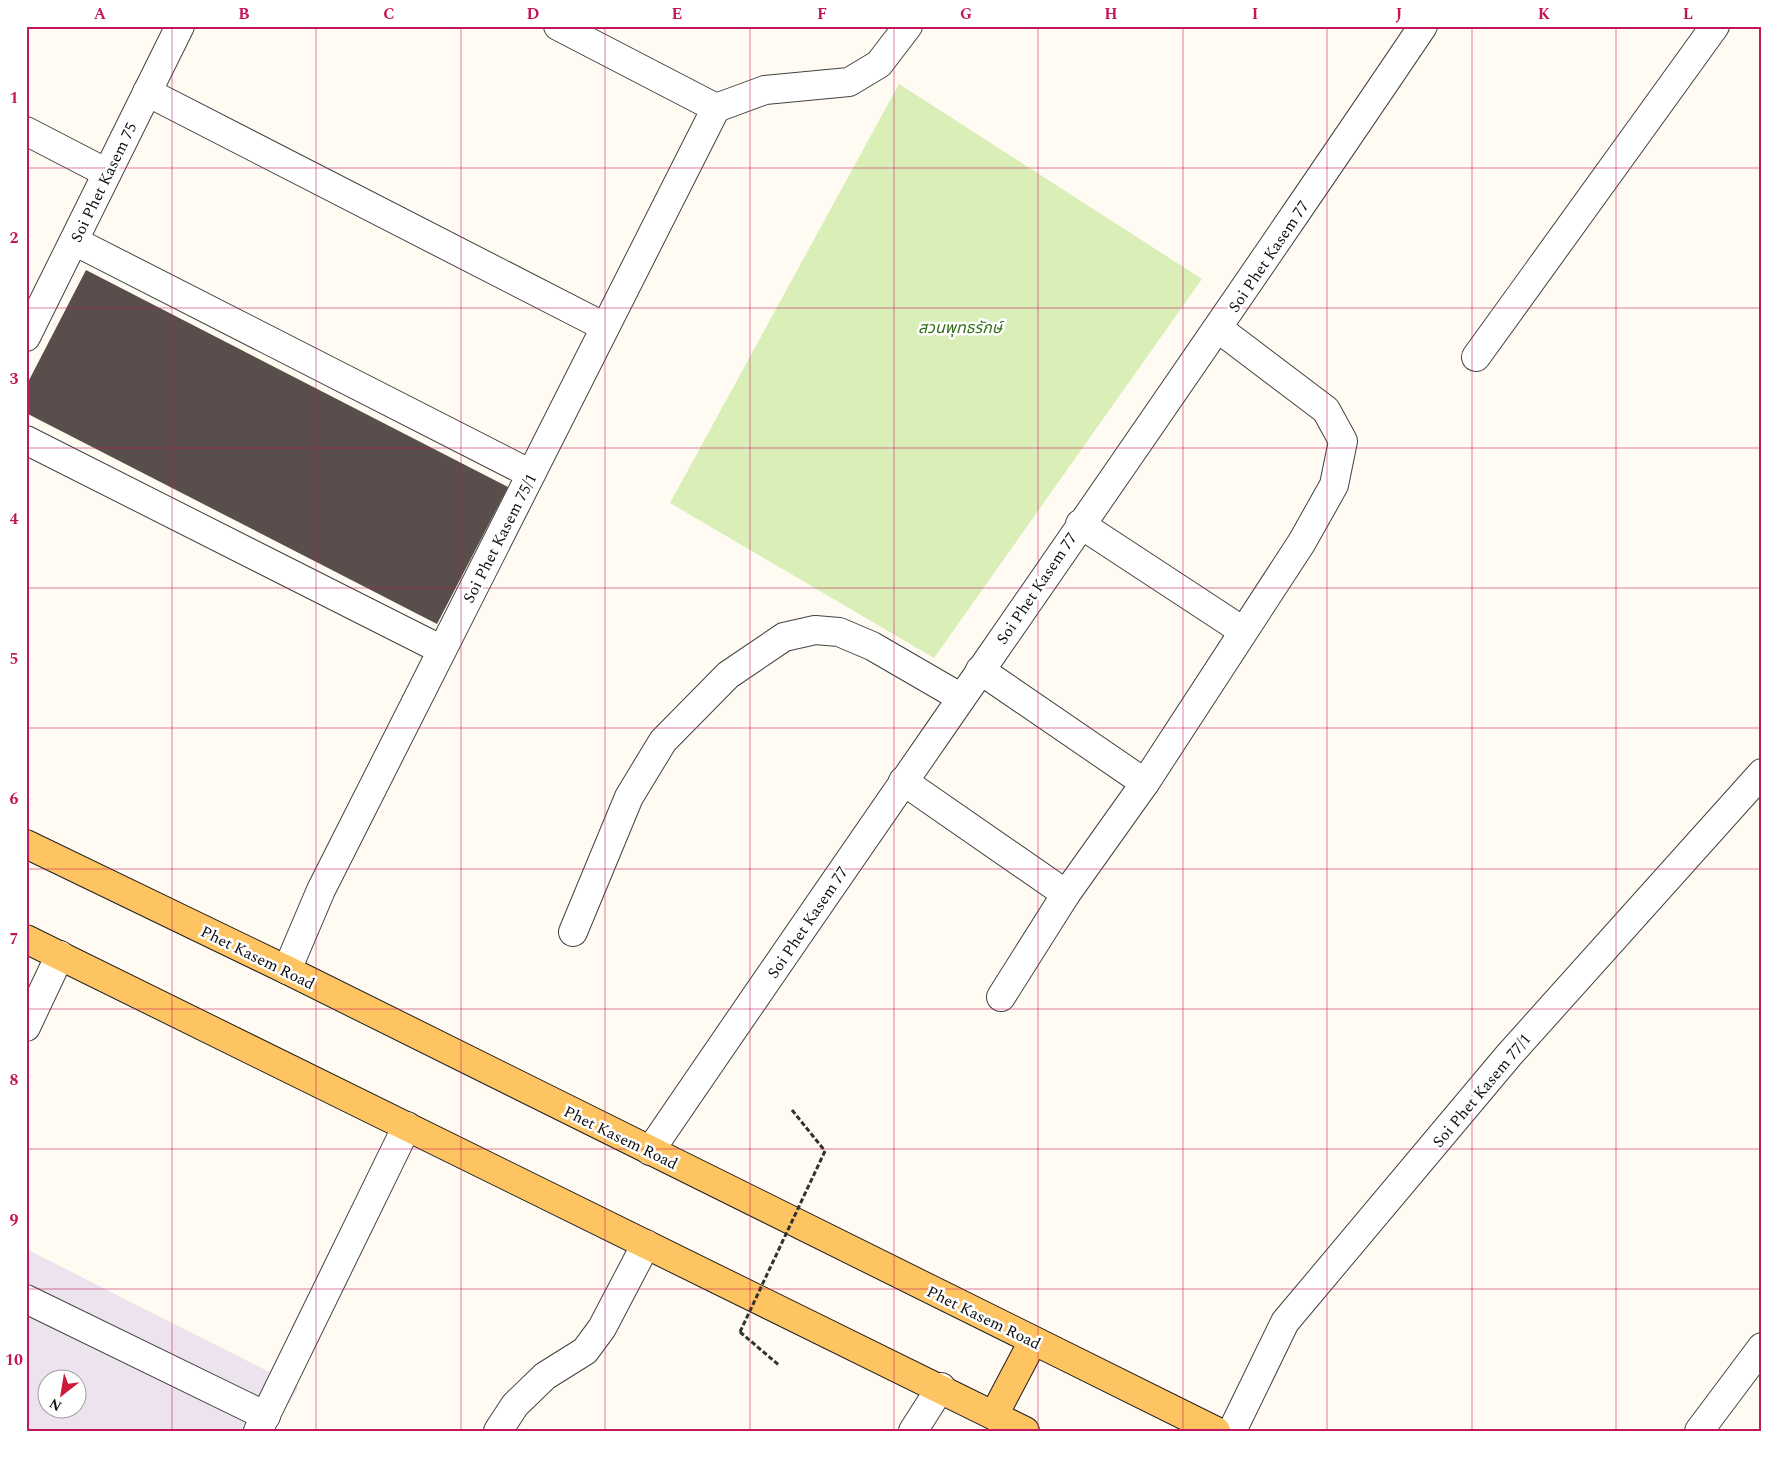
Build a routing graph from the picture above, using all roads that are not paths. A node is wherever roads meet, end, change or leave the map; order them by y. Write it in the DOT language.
graph roads {
  1 [pos="180,26"];
  2 [pos="558,26"];
  3 [pos="908,26"];
  4 [pos="1424,26"];
  5 [pos="1714,26"];
  6 [pos="147,92"];
  7 [pos="716,108"];
  8 [pos="26,130"];
  9 [pos="107,173"];
  10 [pos="74,241"];
  11 [pos="606,327"];
  12 [pos="1219,329"];
  13 [pos="26,337"];
  14 [pos="1476,357"];
  15 [pos="26,440"];
  16 [pos="531,474"];
  17 [pos="1080,524"];
  18 [pos="1243,631"];
  19 [pos="442,650"];
  20 [pos="980,670"];
  21 [pos="960,697"];
  22 [pos="1762,773"];
  23 [pos="903,781"];
  24 [pos="1145,783"];
  25 [pos="26,844"];
  26 [pos="1066,894"];
  27 [pos="573,932"];
  28 [pos="26,939"];
  29 [pos="60,955"];
  30 [pos="287,970"];
  31 [pos="1001,997"];
  32 [pos="26,1027"];
  33 [pos="407,1126"];
  34 [pos="650,1151"];
  35 [pos="646,1244"];
  36 [pos="26,1299"];
  37 [pos="1033,1341"];
  38 [pos="1762,1347"];
  39 [pos="941,1388"];
  40 [pos="994,1415"];
  41 [pos="262,1423"];
  42 [pos="498,1431"];
  43 [pos="913,1431"];
  44 [pos="1026,1431"];
  45 [pos="1216,1431"];
  46 [pos="1232,1431"];
  47 [pos="1699,1431"];
  1 -- 6 [label="street, Soi Phet Kasem 75"];
  2 -- 7 [label="street"];
  3 -- 7 [label="street"];
  4 -- 12 [label="street, Soi Phet Kasem 77"];
  5 -- 14 [label="street"];
  6 -- 9 [label="street, Soi Phet Kasem 75"];
  6 -- 11 [label="street"];
  7 -- 11 [label="street, Soi Phet Kasem 75/1"];
  8 -- 9 [label="street"];
  9 -- 10 [label="street, Soi Phet Kasem 75"];
  10 -- 13 [label="street, Soi Phet Kasem 75"];
  10 -- 16 [label="street"];
  11 -- 16 [label="street, Soi Phet Kasem 75/1"];
  12 -- 17 [label="street, Soi Phet Kasem 77"];
  12 -- 18 [label="street"];
  15 -- 19 [label="street"];
  16 -- 19 [label="street, Soi Phet Kasem 75/1"];
  17 -- 18 [label="street"];
  17 -- 20 [label="street, Soi Phet Kasem 77"];
  18 -- 24 [label="street"];
  19 -- 30 [label="street, Soi Phet Kasem 75/1"];
  20 -- 21 [label="street, Soi Phet Kasem 77"];
  20 -- 24 [label="street"];
  21 -- 23 [label="street, Soi Phet Kasem 77"];
  21 -- 27 [label="street"];
  22 -- 46 [label="street, Soi Phet Kasem 77/1"];
  23 -- 26 [label="street"];
  23 -- 34 [label="street, Soi Phet Kasem 77"];
  24 -- 26 [label="street"];
  25 -- 30 [label="main road, Phet Kasem Road"];
  26 -- 31 [label="street"];
  28 -- 29 [label="main road"];
  29 -- 32 [label="street"];
  29 -- 33 [label="main road"];
  30 -- 34 [label="main road, Phet Kasem Road"];
  33 -- 35 [label="main road"];
  33 -- 41 [label="street"];
  34 -- 37 [label="main road, Phet Kasem Road"];
  35 -- 39 [label="main road"];
  35 -- 42 [label="street"];
  36 -- 41 [label="street"];
  37 -- 40 [label="main road"];
  37 -- 45 [label="main road, Phet Kasem Road"];
  38 -- 47 [label="street"];
  39 -- 40 [label="main road"];
  39 -- 43 [label="street"];
  40 -- 44 [label="main road"];
}
